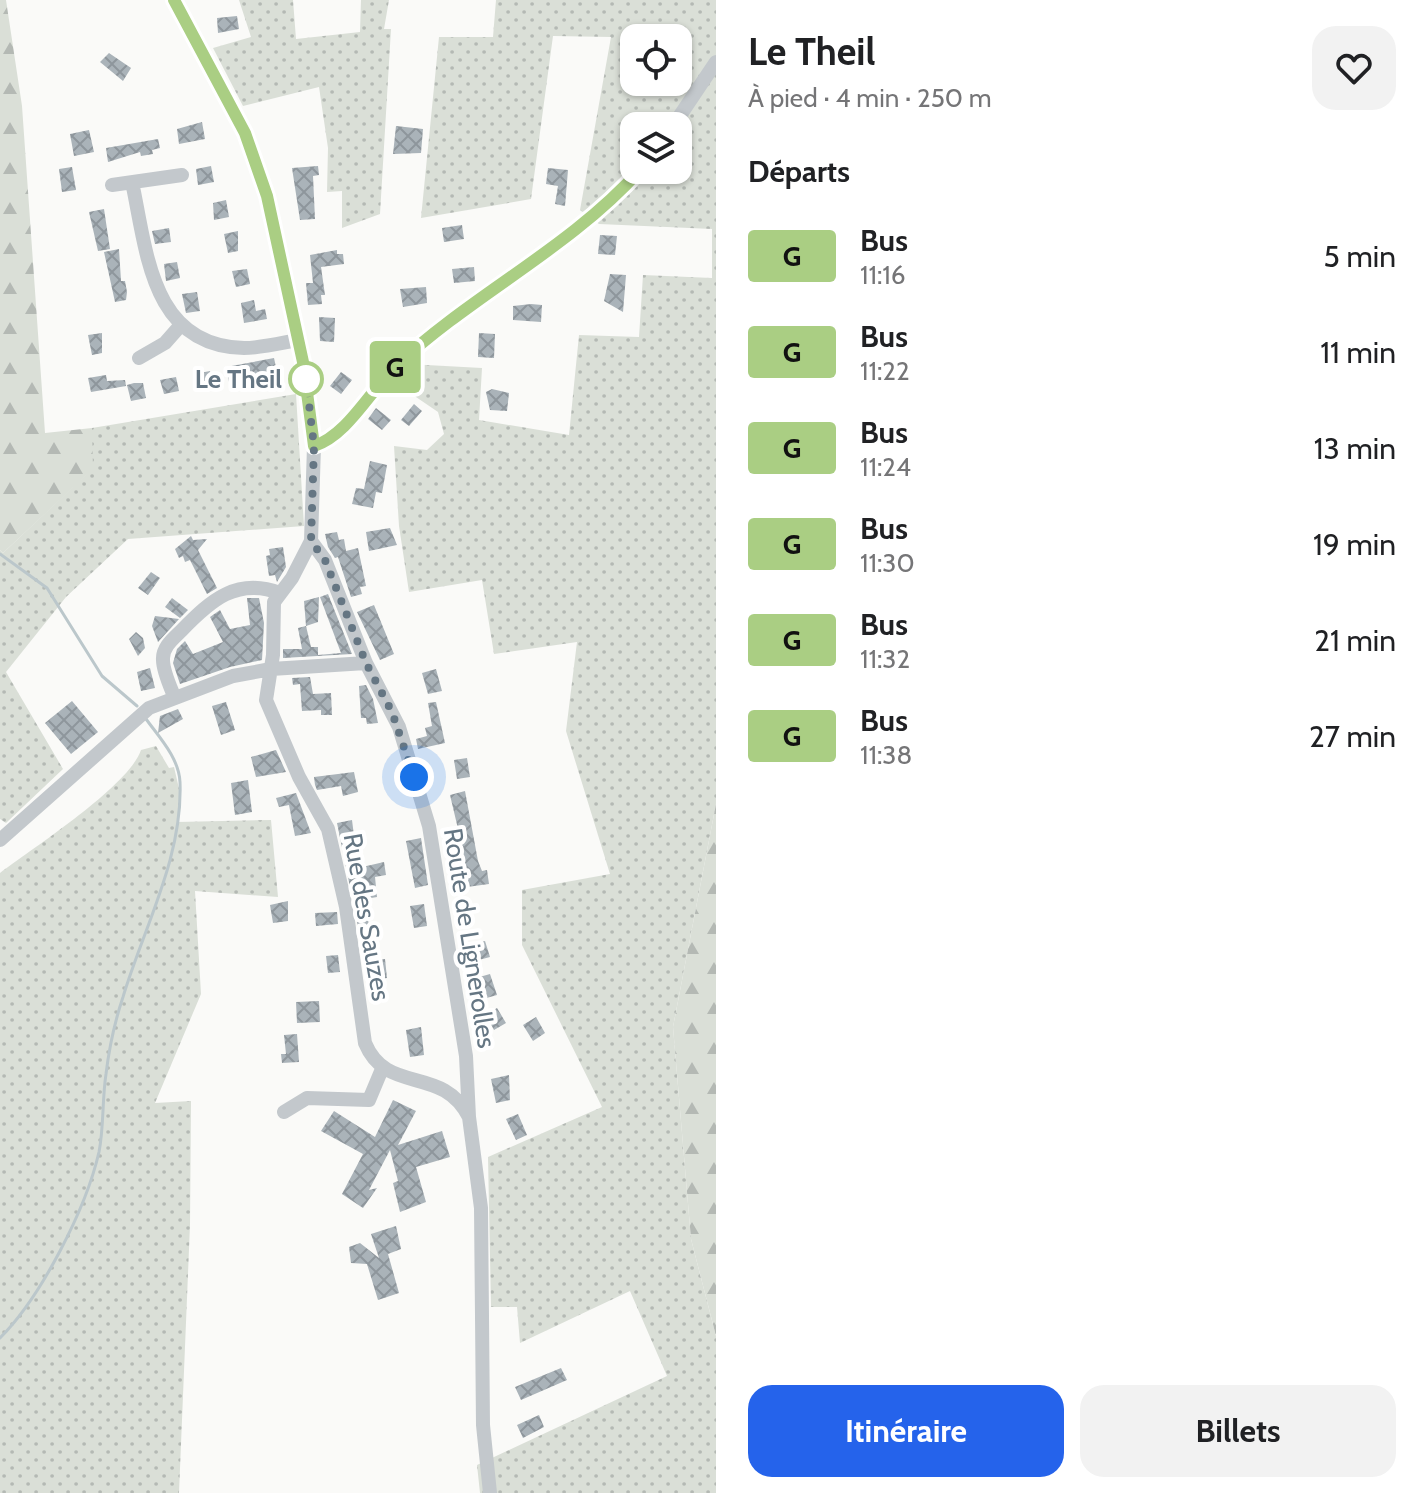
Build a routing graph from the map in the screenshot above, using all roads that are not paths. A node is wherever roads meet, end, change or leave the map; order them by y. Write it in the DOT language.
graph roads {
  1 [pos="174,0"];
  2 [pos="716,62"];
  3 [pos="682,112"];
  4 [pos="182,175"];
  5 [pos="132,182"];
  6 [pos="626,184"];
  7 [pos="112,185"];
  8 [pos="180,326"];
  9 [pos="298,340"];
  10 [pos="139,358"];
  11 [pos="314,446"];
  12 [pos="311,541"];
  13 [pos="280,593"];
  14 [pos="366,663"];
  15 [pos="271,669"];
  16 [pos="174,696"];
  17 [pos="0,840"];
  18 [pos="382,1069"];
  19 [pos="467,1078"];
  20 [pos="444,1088"];
  21 [pos="284,1112"];
  22 [pos="469,1117"];
  23 [pos="490,1493"];
  1 -- 9 [label="street"];
  2 -- 3 [label="street"];
  4 -- 5 [label="street"];
  5 -- 7 [label="street"];
  5 -- 8 [label="street"];
  6 -- 11 [label="street"];
  8 -- 9 [label="street"];
  8 -- 10 [label="street"];
  9 -- 11 [label="street"];
  11 -- 12 [label="street"];
  12 -- 13 [label="street"];
  12 -- 14 [label="street, Route de Lignerolles"];
  13 -- 15 [label="street, Rue des Sauzes"];
  13 -- 16 [label="street"];
  14 -- 15 [label="street"];
  14 -- 19 [label="street, Route de Lignerolles"];
  15 -- 16 [label="street"];
  15 -- 18 [label="street, Rue des Sauzes"];
  16 -- 17 [label="street"];
  18 -- 20 [label="street"];
  18 -- 21 [label="street"];
  19 -- 20 [label="street"];
  19 -- 22 [label="street, Route de Lignerolles"];
  20 -- 22 [label="street"];
  22 -- 23 [label="street"];
}
